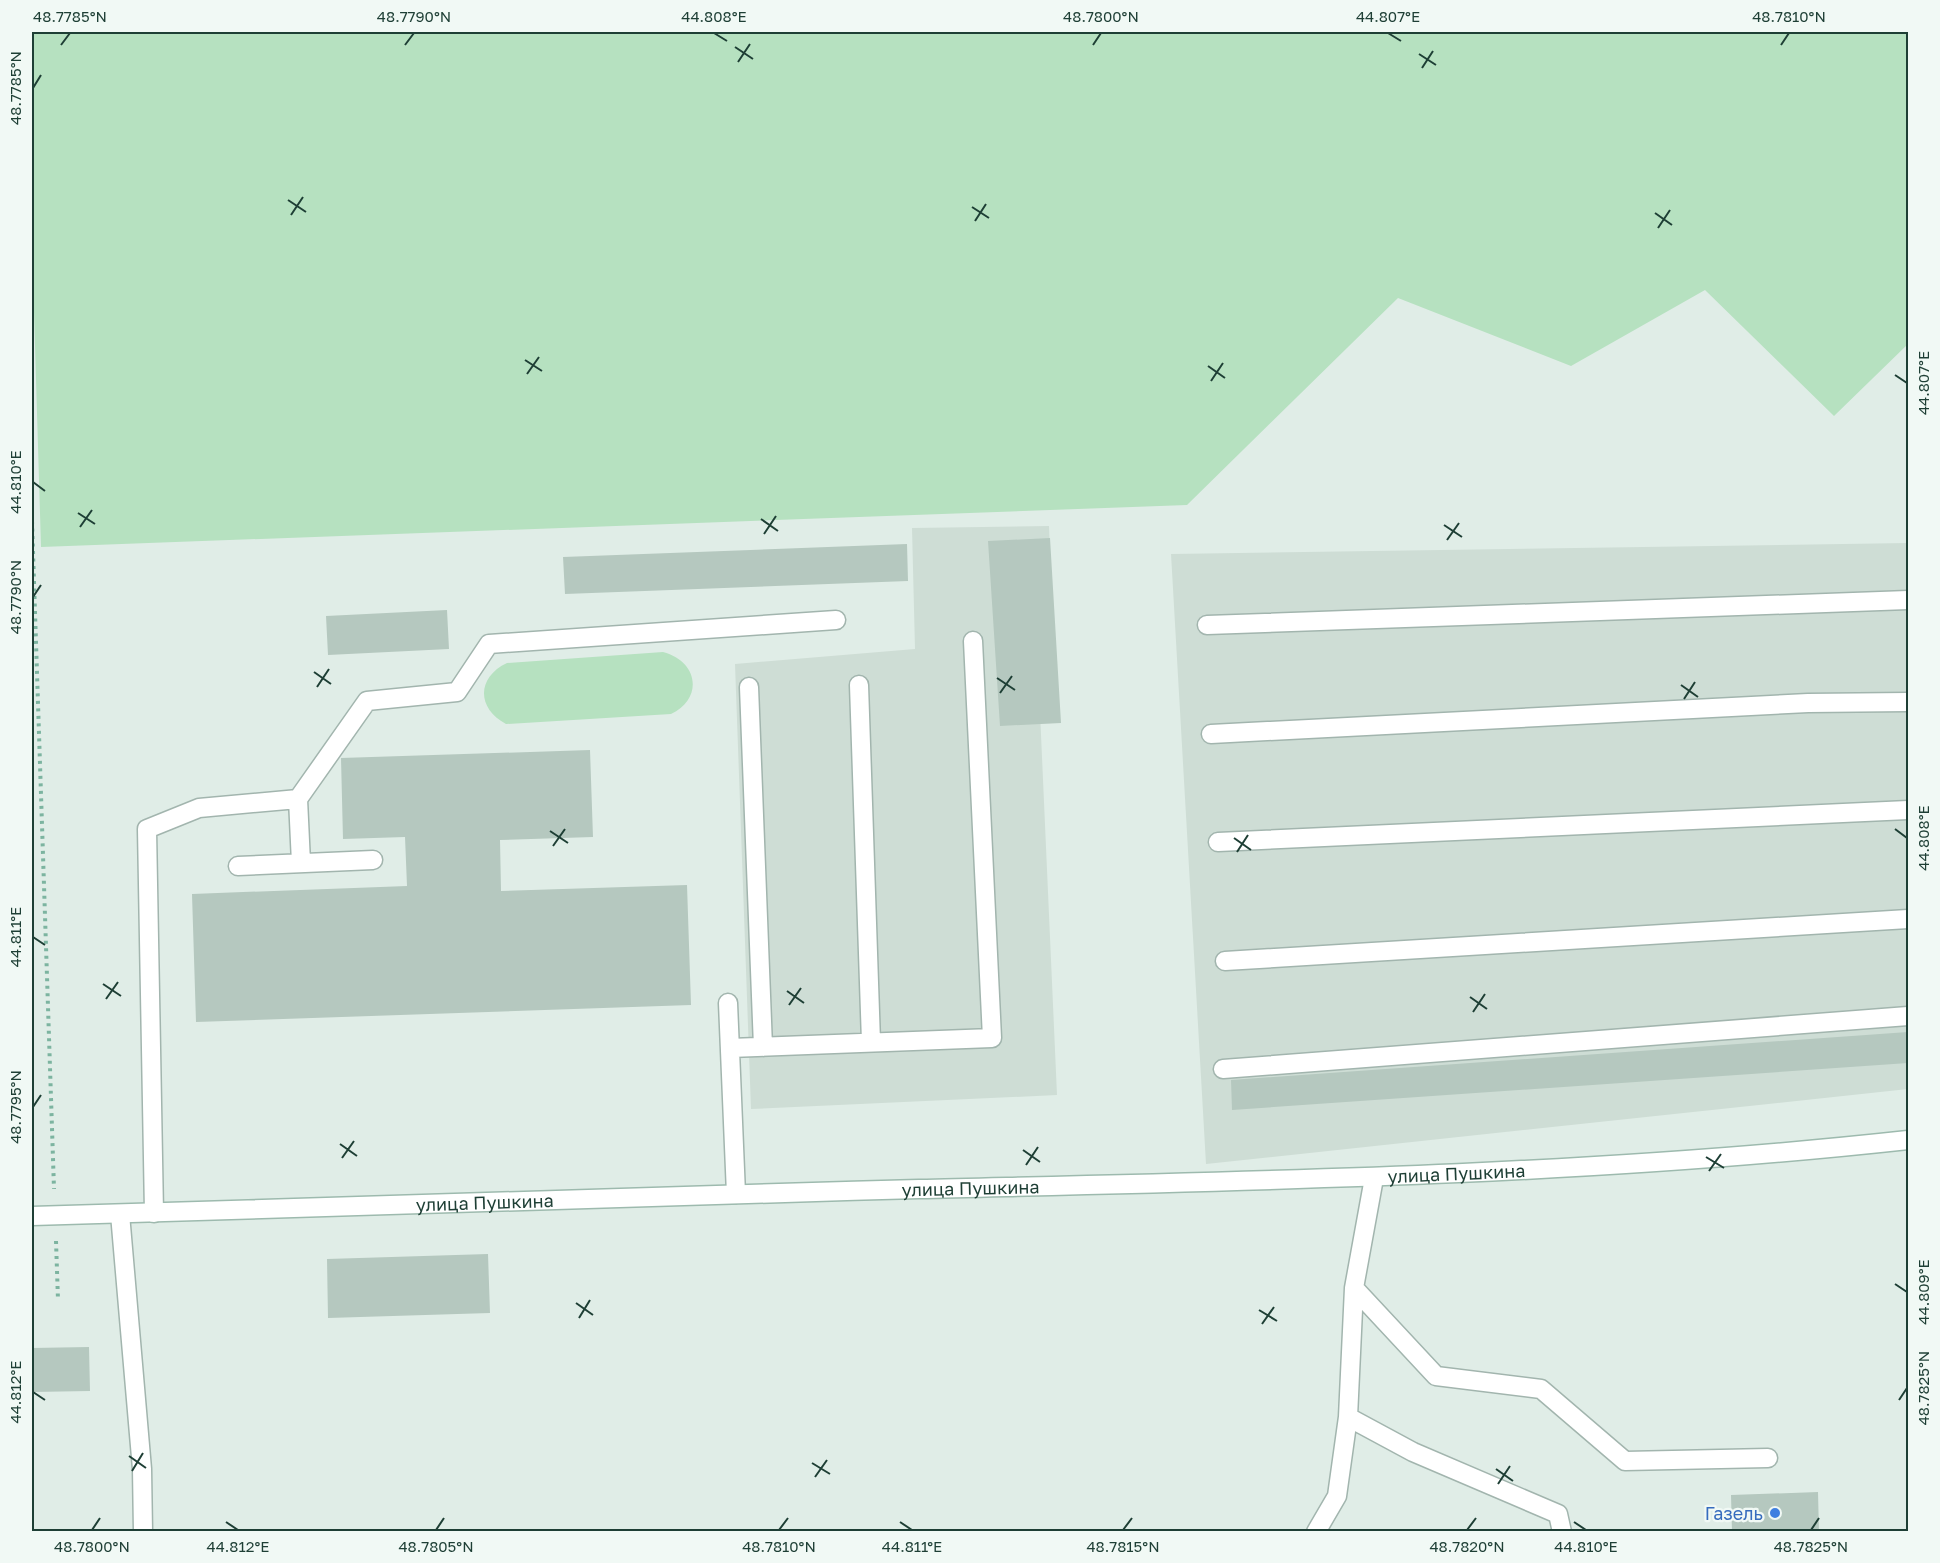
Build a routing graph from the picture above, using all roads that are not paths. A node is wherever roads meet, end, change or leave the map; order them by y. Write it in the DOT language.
graph roads {
  1 [pos="1908,600"];
  2 [pos="836,620"];
  3 [pos="1207,625"];
  4 [pos="973,641"];
  5 [pos="859,686"];
  6 [pos="749,687"];
  7 [pos="1908,702"];
  8 [pos="1211,734"];
  9 [pos="298,799"];
  10 [pos="1908,810"];
  11 [pos="1218,842"];
  12 [pos="373,860"];
  13 [pos="301,863"];
  14 [pos="238,866"];
  15 [pos="1908,919"];
  16 [pos="1225,961"];
  17 [pos="728,1003"];
  18 [pos="1908,1016"];
  19 [pos="871,1042"];
  20 [pos="763,1047"];
  21 [pos="730,1048"];
  22 [pos="1223,1069"];
  23 [pos="1908,1140"];
  24 [pos="1374,1178"];
  25 [pos="736,1194"];
  26 [pos="154,1213"];
  27 [pos="120,1214"];
  28 [pos="32,1216"];
  29 [pos="1354,1288"];
  30 [pos="1347,1417"];
  31 [pos="1768,1458"];
  32 [pos="143,1532"];
  33 [pos="1316,1532"];
  34 [pos="1562,1532"];
  1 -- 3 [label="main road"];
  2 -- 9 [label="main road"];
  4 -- 19 [label="main road"];
  5 -- 19 [label="main road"];
  6 -- 20 [label="main road"];
  7 -- 8 [label="main road"];
  9 -- 13 [label="main road"];
  9 -- 26 [label="main road"];
  10 -- 11 [label="main road"];
  12 -- 13 [label="main road"];
  13 -- 14 [label="main road"];
  15 -- 16 [label="main road"];
  17 -- 21 [label="main road"];
  18 -- 22 [label="main road"];
  19 -- 20 [label="main road"];
  20 -- 21 [label="main road"];
  21 -- 25 [label="main road"];
  23 -- 24 [label="main road, улица Пушкина"];
  24 -- 25 [label="main road, улица Пушкина"];
  24 -- 29 [label="main road"];
  25 -- 26 [label="main road, улица Пушкина"];
  26 -- 27 [label="main road, улица Пушкина"];
  27 -- 28 [label="main road, улица Пушкина"];
  27 -- 32 [label="main road"];
  29 -- 30 [label="main road"];
  29 -- 31 [label="main road"];
  30 -- 33 [label="main road"];
  30 -- 34 [label="main road"];
}
